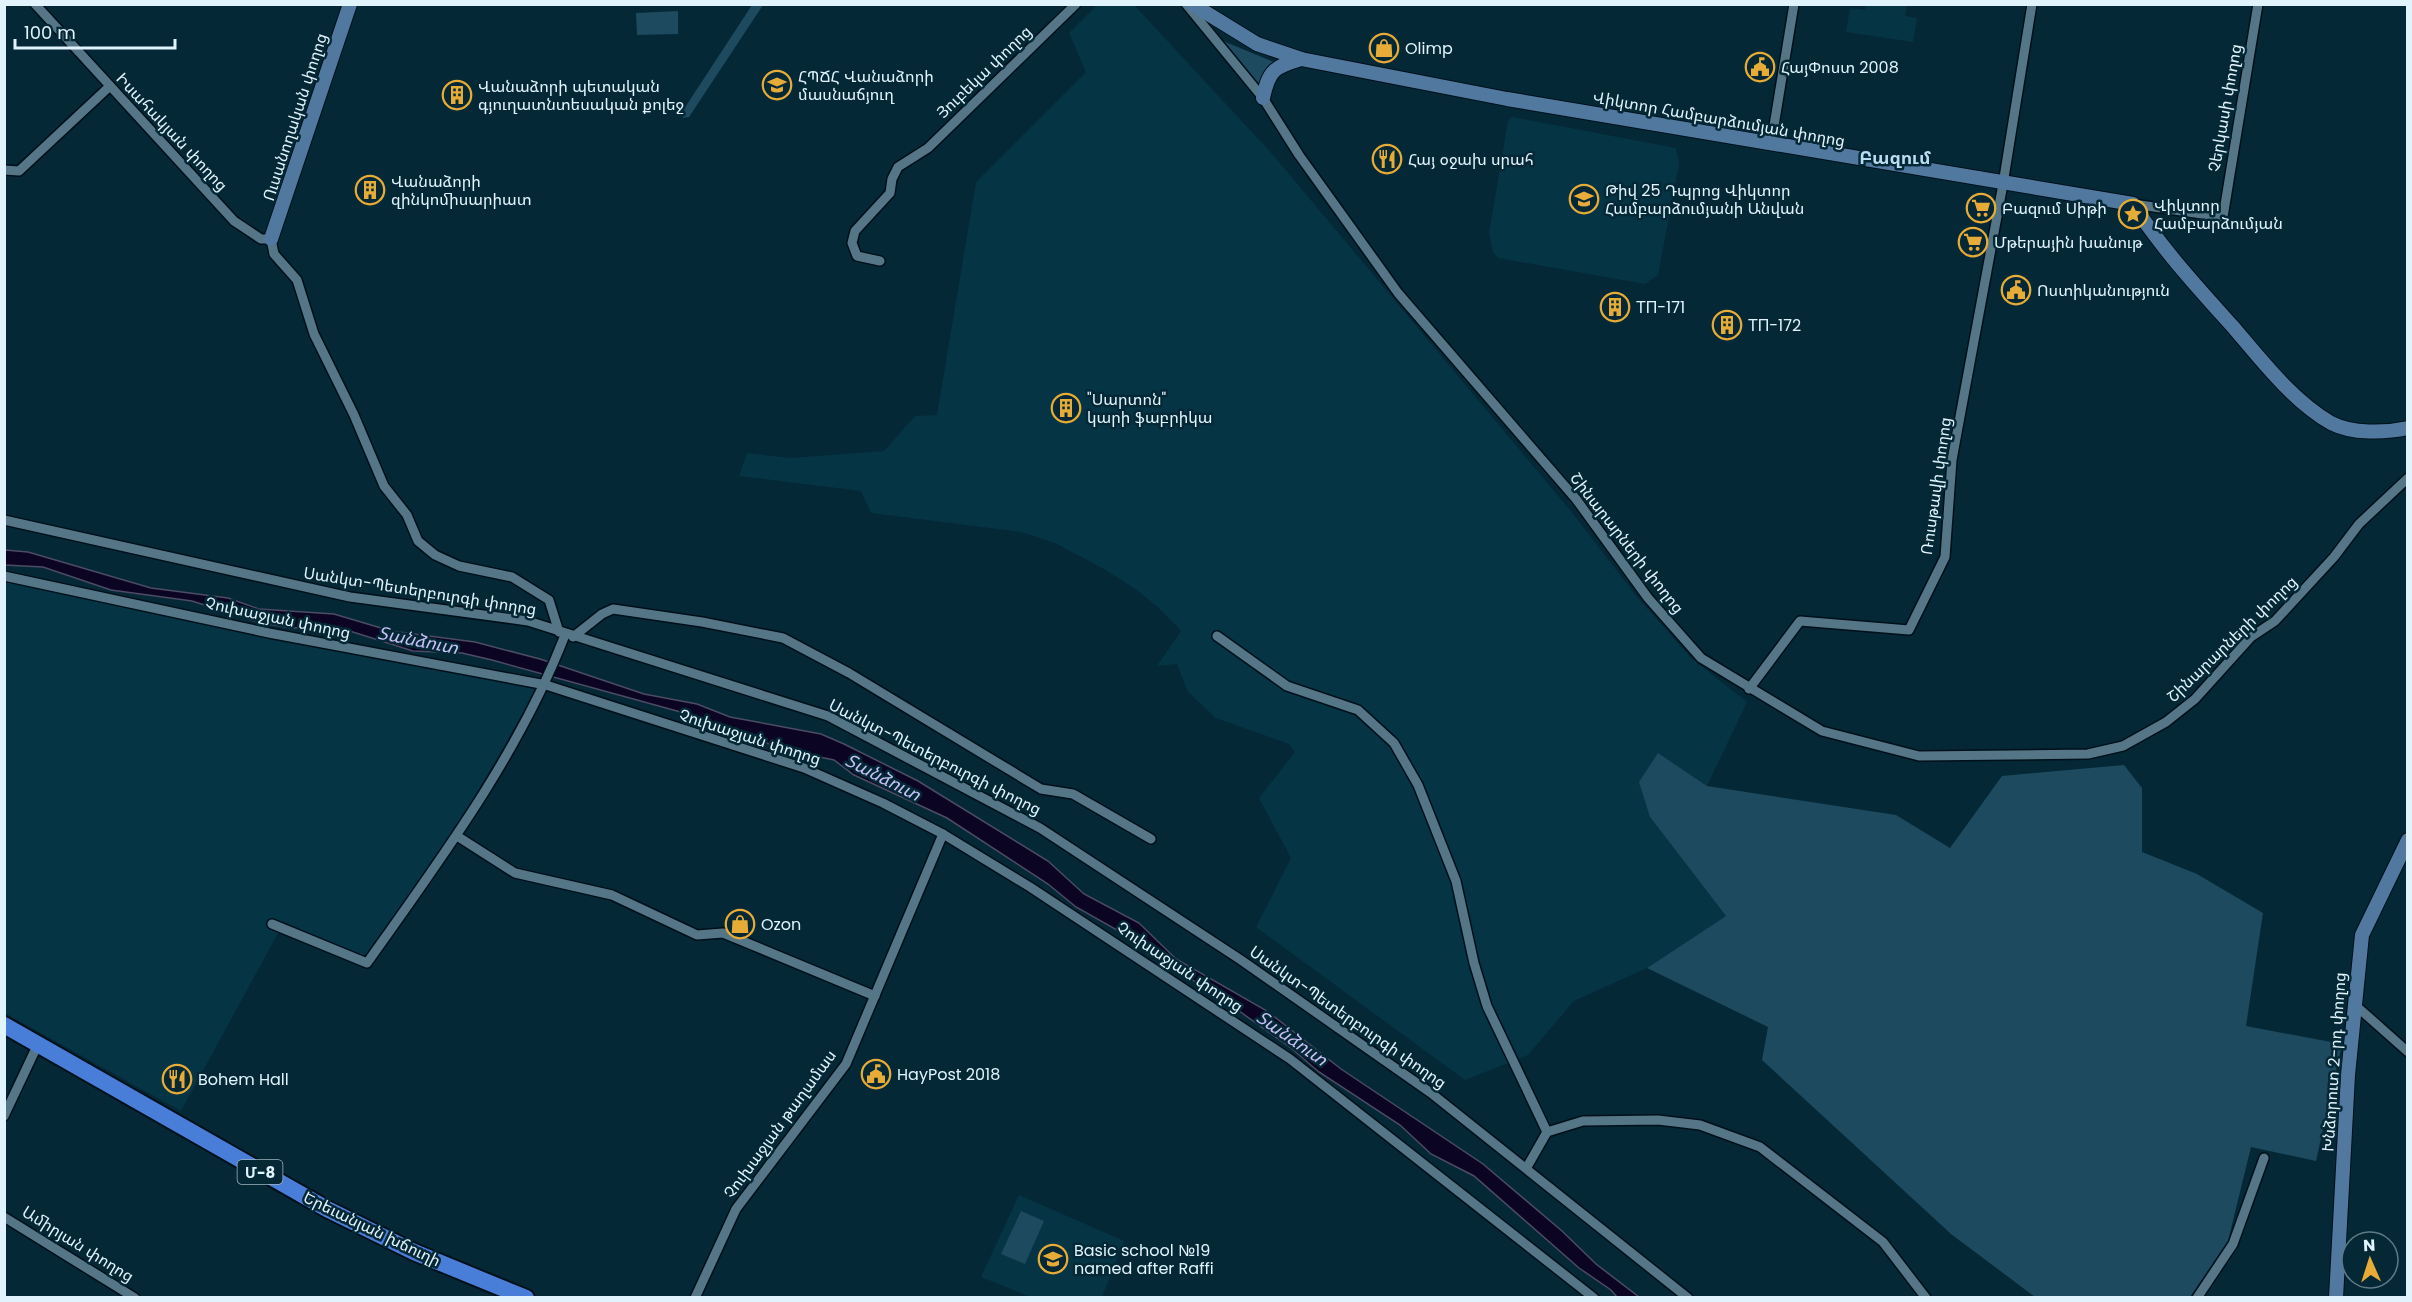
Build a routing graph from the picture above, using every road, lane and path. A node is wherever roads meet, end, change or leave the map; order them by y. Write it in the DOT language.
graph roads {
  1 [pos="35,4"];
  2 [pos="350,4"];
  3 [pos="1076,4"];
  4 [pos="1186,4"];
  5 [pos="1192,4"];
  6 [pos="1794,4"];
  7 [pos="2032,4"];
  8 [pos="2258,4"];
  9 [pos="1301,59"];
  10 [pos="110,86"];
  11 [pos="1263,98"];
  12 [pos="1771,144"];
  13 [pos="4,170"];
  14 [pos="2003,184"];
  15 [pos="2133,204"];
  16 [pos="271,239"];
  17 [pos="880,261"];
  18 [pos="2408,428"];
  19 [pos="2408,478"];
  20 [pos="4,520"];
  21 [pos="4,576"];
  22 [pos="566,635"];
  23 [pos="1217,636"];
  24 [pos="547,682"];
  25 [pos="1749,689"];
  26 [pos="943,834"];
  27 [pos="457,836"];
  28 [pos="1151,839"];
  29 [pos="2408,840"];
  30 [pos="272,924"];
  31 [pos="875,996"];
  32 [pos="2354,1004"];
  33 [pos="4,1025"];
  34 [pos="38,1044"];
  35 [pos="2408,1052"];
  36 [pos="4,1116"];
  37 [pos="1547,1132"];
  38 [pos="2264,1158"];
  39 [pos="1527,1167"];
  40 [pos="4,1217"];
  41 [pos="135,1298"];
  42 [pos="526,1298"];
  43 [pos="695,1298"];
  44 [pos="1594,1298"];
  45 [pos="1688,1298"];
  46 [pos="1926,1298"];
  47 [pos="2197,1298"];
  48 [pos="2336,1298"];
  1 -- 10 [label="street, Իսահակյան փողոց"];
  2 -- 16 [label="street, Ուսանողական փողոց"];
  3 -- 17 [label="street, Յուբեկա փողոց"];
  4 -- 11 [label="street, Շինարարների փողոց"];
  5 -- 9 [label="street, Վիկտոր Համբարձումյան փողոց"];
  6 -- 12 [label="street"];
  7 -- 14 [label="street"];
  8 -- 15 [label="street, Չերկասի փողոց"];
  9 -- 11 [label="street"];
  9 -- 12 [label="street, Վիկտոր Համբարձումյան փողոց"];
  10 -- 13 [label="street"];
  10 -- 16 [label="street, Իսահակյան փողոց"];
  11 -- 25 [label="street, Շինարարների փողոց"];
  12 -- 14 [label="street, Վիկտոր Համբարձումյան փողոց"];
  14 -- 15 [label="street, Վիկտոր Համբարձումյան փողոց"];
  14 -- 25 [label="street, Ռուսթավի փողոց"];
  15 -- 18 [label="street"];
  16 -- 22 [label="street"];
  19 -- 25 [label="street, Շինարարների փողոց"];
  20 -- 22 [label="street, Սանկտ-Պետերբուրգի փողոց"];
  21 -- 24 [label="street, Չուխաջյան փողոց"];
  22 -- 24 [label="street"];
  22 -- 28 [label="street"];
  22 -- 39 [label="street, Սանկտ-Պետերբուրգի փողոց"];
  23 -- 37 [label="street"];
  24 -- 26 [label="street, Չուխաջյան փողոց"];
  24 -- 27 [label="street"];
  26 -- 31 [label="street, Չուխաջյան թաղամաս"];
  26 -- 44 [label="street, Չուխաջյան փողոց"];
  27 -- 30 [label="street"];
  27 -- 31 [label="street"];
  29 -- 32 [label="street, Խնձորուտ 2-րդ փողոց"];
  31 -- 43 [label="street, Չուխաջյան թաղամաս"];
  32 -- 35 [label="street"];
  32 -- 48 [label="street, Խնձորուտ 2-րդ փողոց"];
  33 -- 34 [label="highway, Երեւանյան խճուղի / Մ-8"];
  34 -- 36 [label="street"];
  34 -- 42 [label="highway, Երեւանյան խճուղի / Մ-8"];
  37 -- 39 [label="street"];
  37 -- 46 [label="street"];
  38 -- 47 [label="street"];
  39 -- 45 [label="street, Սանկտ-Պետերբուրգի փողոց"];
  40 -- 41 [label="street, Ամիրյան փողոց"];
}
